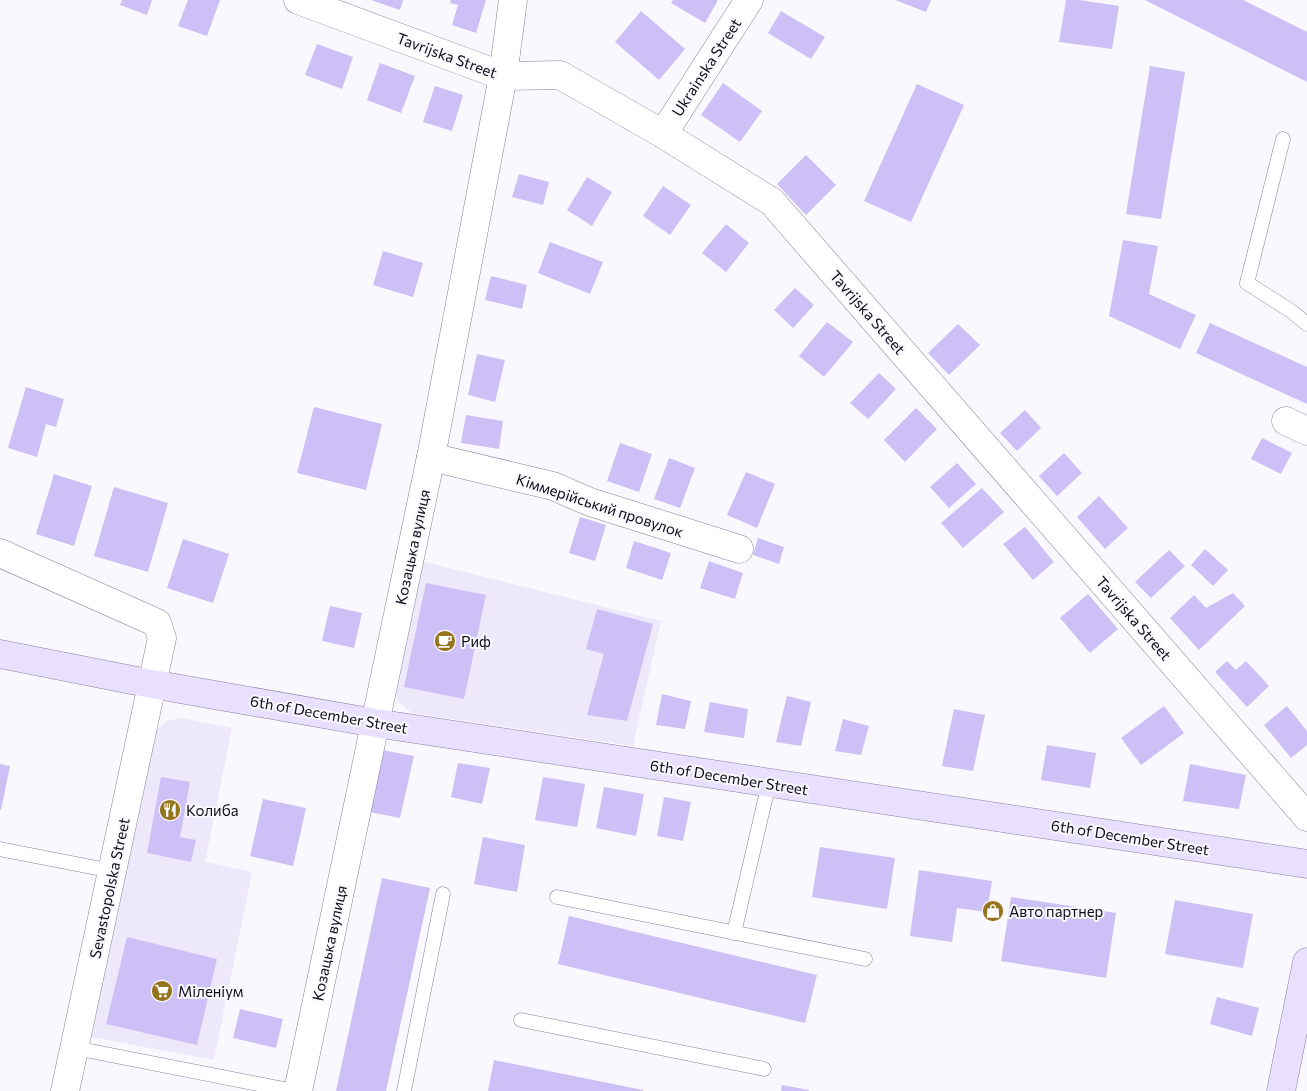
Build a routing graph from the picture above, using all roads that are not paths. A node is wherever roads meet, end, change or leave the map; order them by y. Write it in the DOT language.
graph roads {
  1 [pos="298,0"];
  2 [pos="514,0"];
  3 [pos="749,0"];
  4 [pos="503,76"];
  5 [pos="663,134"];
  6 [pos="1283,139"];
  7 [pos="1307,324"];
  8 [pos="431,457"];
  9 [pos="739,549"];
  10 [pos="0,553"];
  11 [pos="0,654"];
  12 [pos="152,684"];
  13 [pos="376,723"];
  14 [pos="769,783"];
  15 [pos="1307,817"];
  16 [pos="0,848"];
  17 [pos="1307,864"];
  18 [pos="112,871"];
  19 [pos="443,894"];
  20 [pos="557,897"];
  21 [pos="734,933"];
  22 [pos="865,959"];
  23 [pos="1307,962"];
  24 [pos="521,1020"];
  25 [pos="74,1048"];
  26 [pos="764,1069"];
  27 [pos="65,1091"];
  28 [pos="294,1091"];
  29 [pos="298,1091"];
  30 [pos="404,1091"];
  31 [pos="1281,1091"];
  1 -- 4 [label="street, Tavrijska Street"];
  2 -- 4 [label="street, Козацька вулиця"];
  3 -- 5 [label="street, Ukrainska Street"];
  4 -- 5 [label="street, Tavrijska Street"];
  4 -- 8 [label="street, Козацька вулиця"];
  5 -- 15 [label="street, Tavrijska Street"];
  6 -- 7 [label="lane"];
  8 -- 9 [label="street, Кіммерійський провулок"];
  8 -- 13 [label="street, Козацька вулиця"];
  10 -- 12 [label="street"];
  11 -- 12 [label="street, 6th of December Street"];
  12 -- 13 [label="street, 6th of December Street"];
  12 -- 18 [label="street, Sevastopolska Street"];
  13 -- 14 [label="street, 6th of December Street"];
  13 -- 29 [label="street, Козацька вулиця"];
  14 -- 17 [label="street, 6th of December Street"];
  14 -- 21 [label="lane"];
  16 -- 18 [label="lane"];
  18 -- 25 [label="street, Sevastopolska Street"];
  19 -- 30 [label="lane"];
  20 -- 21 [label="lane"];
  21 -- 22 [label="lane"];
  23 -- 31 [label="street"];
  24 -- 26 [label="lane"];
  25 -- 27 [label="street, Sevastopolska Street"];
  25 -- 28 [label="lane"];
}
